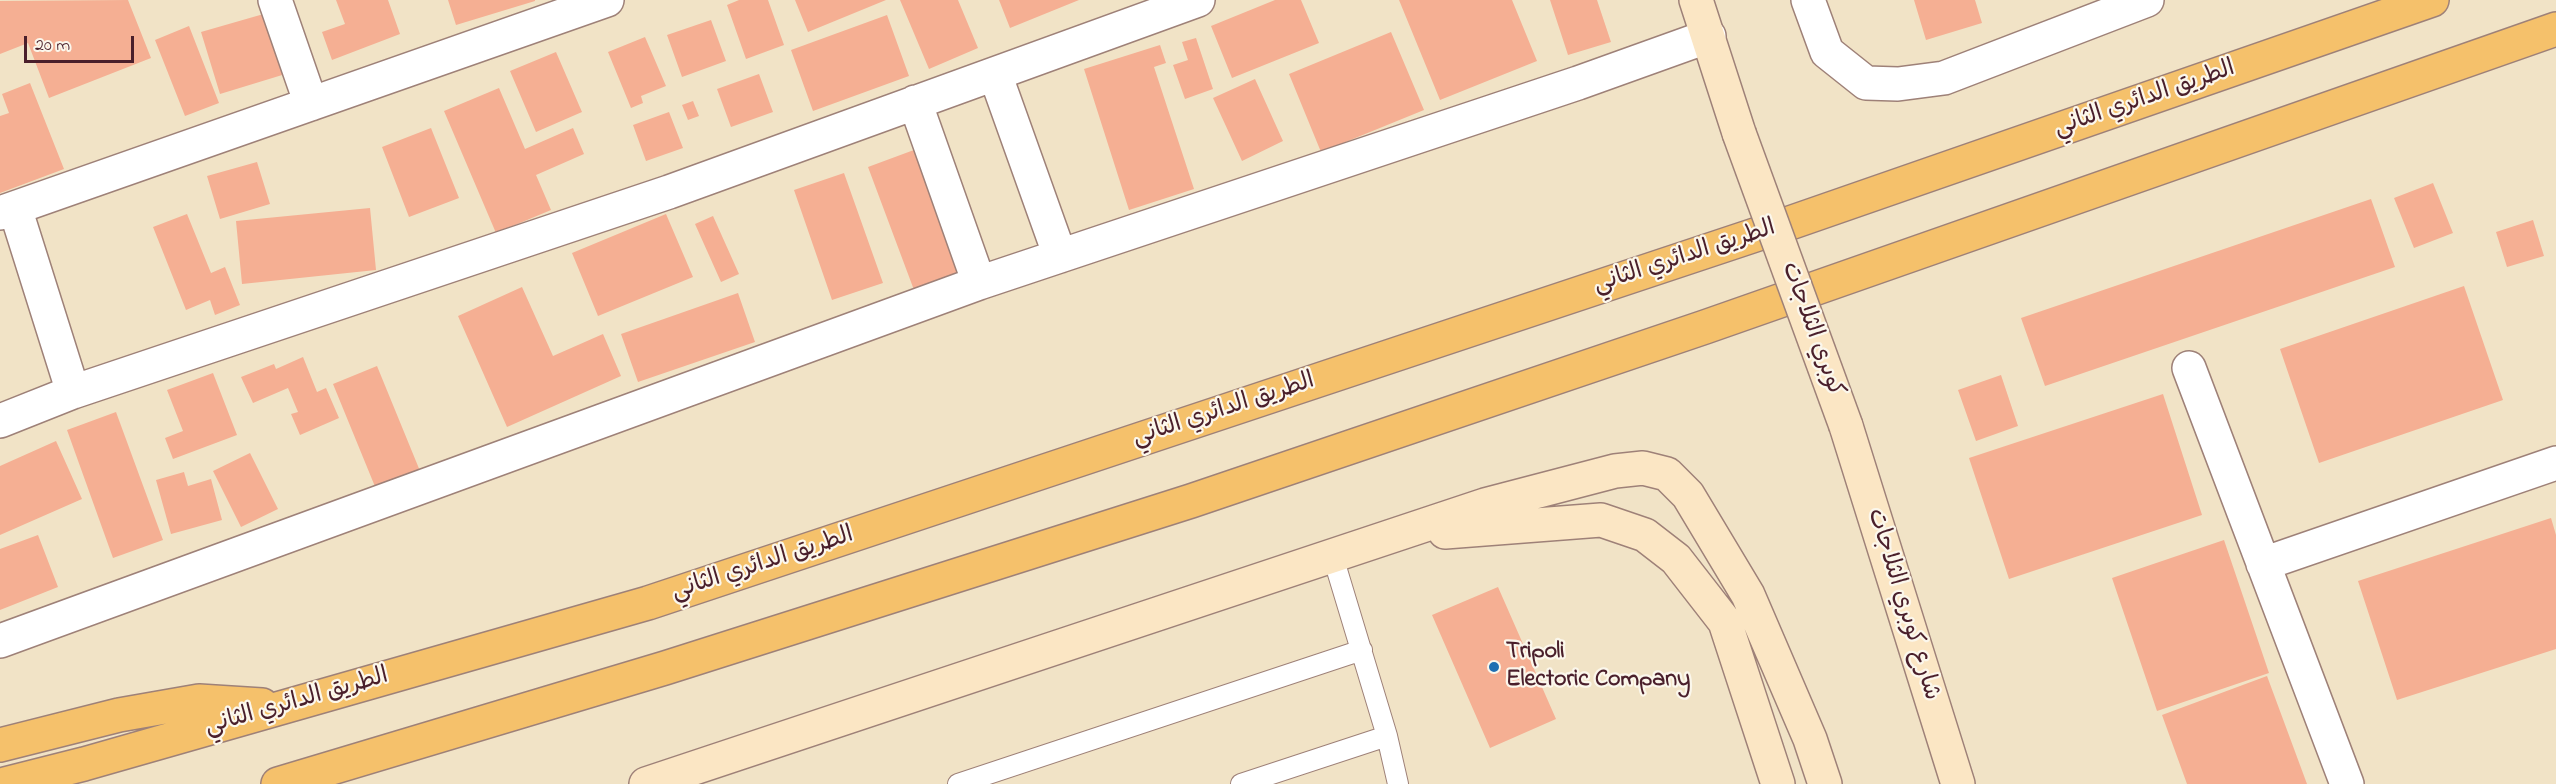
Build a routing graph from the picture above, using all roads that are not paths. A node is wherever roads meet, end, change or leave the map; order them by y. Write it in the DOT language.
graph roads {
  1 [pos="275,0"];
  2 [pos="607,0"];
  3 [pos="1198,0"];
  4 [pos="1696,0"];
  5 [pos="1808,0"];
  6 [pos="2147,0"];
  7 [pos="2432,0"];
  8 [pos="2556,29"];
  9 [pos="1709,36"];
  10 [pos="995,74"];
  11 [pos="915,102"];
  12 [pos="311,104"];
  13 [pos="8,210"];
  14 [pos="1060,256"];
  15 [pos="979,283"];
  16 [pos="2189,368"];
  17 [pos="73,392"];
  18 [pos="0,420"];
  19 [pos="1846,426"];
  20 [pos="2556,463"];
  21 [pos="1392,538"];
  22 [pos="1333,557"];
  23 [pos="2263,564"];
  24 [pos="0,641"];
  25 [pos="1362,650"];
  26 [pos="288,706"];
  27 [pos="1387,736"];
  28 [pos="1810,739"];
  29 [pos="0,745"];
  30 [pos="4,784"];
  31 [pos="278,784"];
  32 [pos="646,784"];
  33 [pos="958,784"];
  34 [pos="1241,784"];
  35 [pos="1398,784"];
  36 [pos="1778,784"];
  37 [pos="1825,784"];
  38 [pos="1840,784"];
  39 [pos="1958,784"];
  40 [pos="2346,784"];
  1 -- 12 [label="street"];
  2 -- 12 [label="street"];
  3 -- 10 [label="street"];
  4 -- 9 [label="street"];
  5 -- 6 [label="street"];
  7 -- 26 [label="highway, الطريق الدائري الثاني"];
  8 -- 31 [label="highway"];
  9 -- 14 [label="street"];
  9 -- 19 [label="street, كوبري الثلاجات, bridge"];
  10 -- 11 [label="street"];
  10 -- 14 [label="street"];
  11 -- 15 [label="street"];
  11 -- 17 [label="street"];
  12 -- 13 [label="street"];
  13 -- 17 [label="street"];
  14 -- 15 [label="street"];
  15 -- 24 [label="street"];
  16 -- 23 [label="street"];
  17 -- 18 [label="street"];
  19 -- 39 [label="street, شارع كوبري الثلاجات"];
  20 -- 23 [label="street"];
  21 -- 22 [label="street"];
  21 -- 28 [label="street"];
  21 -- 36 [label="street"];
  22 -- 25 [label="lane"];
  22 -- 32 [label="street"];
  23 -- 40 [label="street"];
  25 -- 27 [label="lane"];
  25 -- 33 [label="lane"];
  26 -- 29 [label="highway"];
  26 -- 30 [label="highway, الطريق الدائري الثاني"];
  27 -- 34 [label="lane"];
  27 -- 35 [label="lane"];
  28 -- 37 [label="street"];
  28 -- 38 [label="street"];
}
